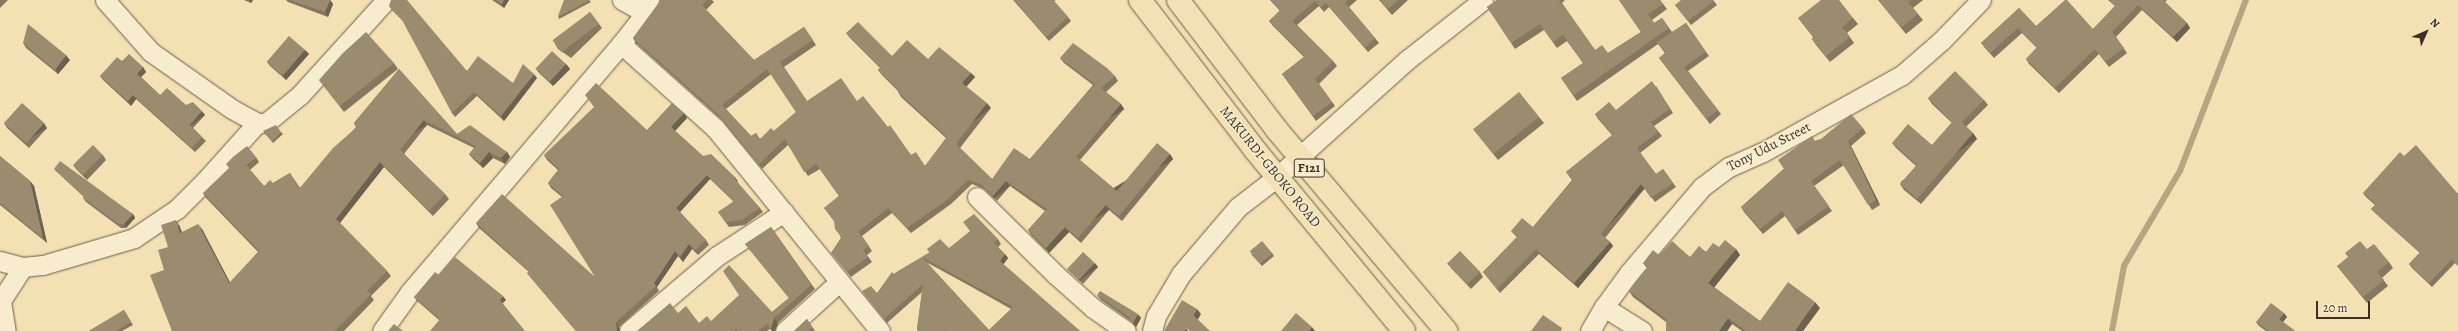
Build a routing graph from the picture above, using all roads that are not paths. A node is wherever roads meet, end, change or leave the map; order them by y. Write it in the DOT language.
graph roads {
  1 [pos="105,0"];
  2 [pos="386,0"];
  3 [pos="622,0"];
  4 [pos="1140,0"];
  5 [pos="1178,0"];
  6 [pos="1483,0"];
  7 [pos="1981,0"];
  8 [pos="647,6"];
  9 [pos="621,44"];
  10 [pos="257,122"];
  11 [pos="1298,156"];
  12 [pos="1277,177"];
  13 [pos="977,197"];
  14 [pos="784,212"];
  15 [pos="0,261"];
  16 [pos="23,267"];
  17 [pos="839,282"];
  18 [pos="1,297"];
  19 [pos="1604,307"];
  20 [pos="6,331"];
  21 [pos="382,331"];
  22 [pos="629,331"];
  23 [pos="785,331"];
  24 [pos="880,331"];
  25 [pos="1126,331"];
  26 [pos="1152,331"];
  27 [pos="1404,331"];
  28 [pos="1446,331"];
  29 [pos="1590,331"];
  30 [pos="1642,331"];
  1 -- 10 [label="street"];
  2 -- 10 [label="street"];
  3 -- 8 [label="street"];
  4 -- 12 [label="main road, MAKURDI-GBOKO ROAD / F121"];
  5 -- 11 [label="main road, F121"];
  6 -- 11 [label="street"];
  7 -- 19 [label="street, Tony Udu Street"];
  8 -- 9 [label="street"];
  9 -- 14 [label="street"];
  9 -- 21 [label="street"];
  10 -- 16 [label="street"];
  11 -- 12 [label="street"];
  11 -- 28 [label="main road, F121"];
  12 -- 26 [label="street"];
  12 -- 27 [label="main road, MAKURDI-GBOKO ROAD / F121"];
  13 -- 25 [label="street"];
  14 -- 17 [label="street"];
  14 -- 22 [label="street"];
  15 -- 16 [label="street"];
  16 -- 18 [label="street"];
  17 -- 23 [label="street"];
  17 -- 24 [label="street"];
  18 -- 20 [label="street"];
  19 -- 29 [label="street, Tony Udu Street"];
  19 -- 30 [label="street"];
}
